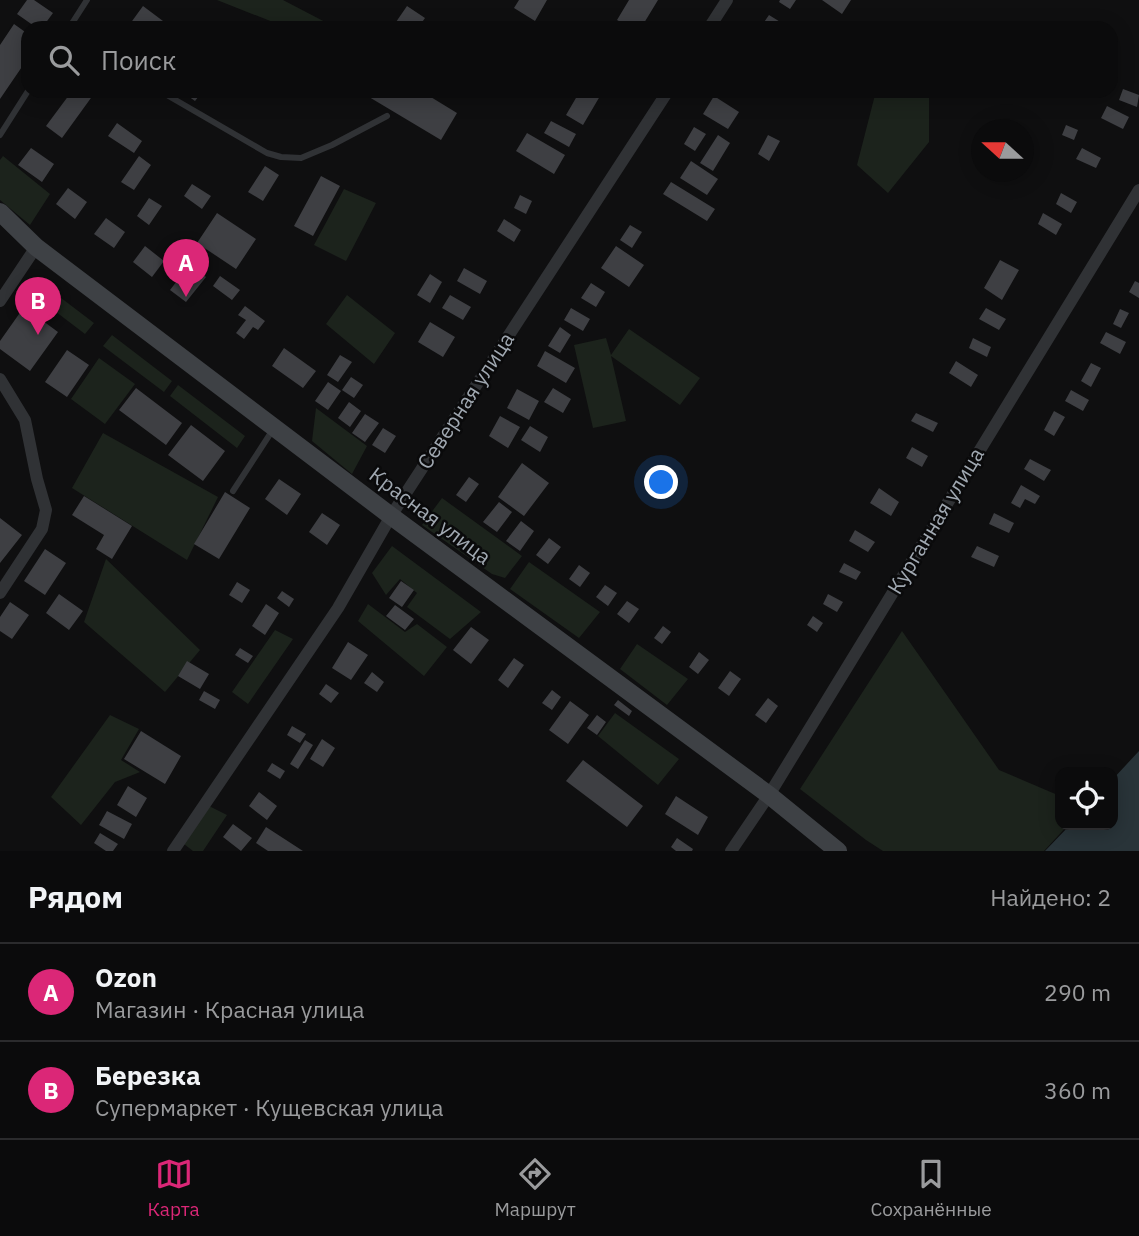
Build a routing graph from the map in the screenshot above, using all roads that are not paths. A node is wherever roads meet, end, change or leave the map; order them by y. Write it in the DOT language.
graph roads {
  1 [pos="87,0"];
  2 [pos="727,0"];
  3 [pos="74,21"];
  4 [pos="714,21"];
  5 [pos="24,98"];
  6 [pos="172,98"];
  7 [pos="663,98"];
  8 [pos="387,116"];
  9 [pos="0,135"];
  10 [pos="1139,190"];
  11 [pos="0,212"];
  12 [pos="36,247"];
  13 [pos="0,301"];
  14 [pos="0,379"];
  15 [pos="275,428"];
  16 [pos="233,491"];
  17 [pos="391,516"];
  18 [pos="0,593"];
  19 [pos="769,795"];
  20 [pos="173,851"];
  21 [pos="731,851"];
  22 [pos="838,851"];
  1 -- 3 [label="lane"];
  2 -- 4 [label="street"];
  5 -- 9 [label="lane"];
  6 -- 8 [label="lane"];
  7 -- 17 [label="street, Северная улица"];
  10 -- 19 [label="street, Курганная улица"];
  11 -- 12 [label="street, Красная улица"];
  12 -- 13 [label="street"];
  12 -- 15 [label="street, Красная улица"];
  14 -- 18 [label="street"];
  15 -- 16 [label="lane"];
  15 -- 17 [label="street, Красная улица"];
  17 -- 19 [label="street, Красная улица"];
  17 -- 20 [label="street, Северная улица"];
  19 -- 21 [label="street, Курганная улица"];
  19 -- 22 [label="street, Красная улица"];
}
